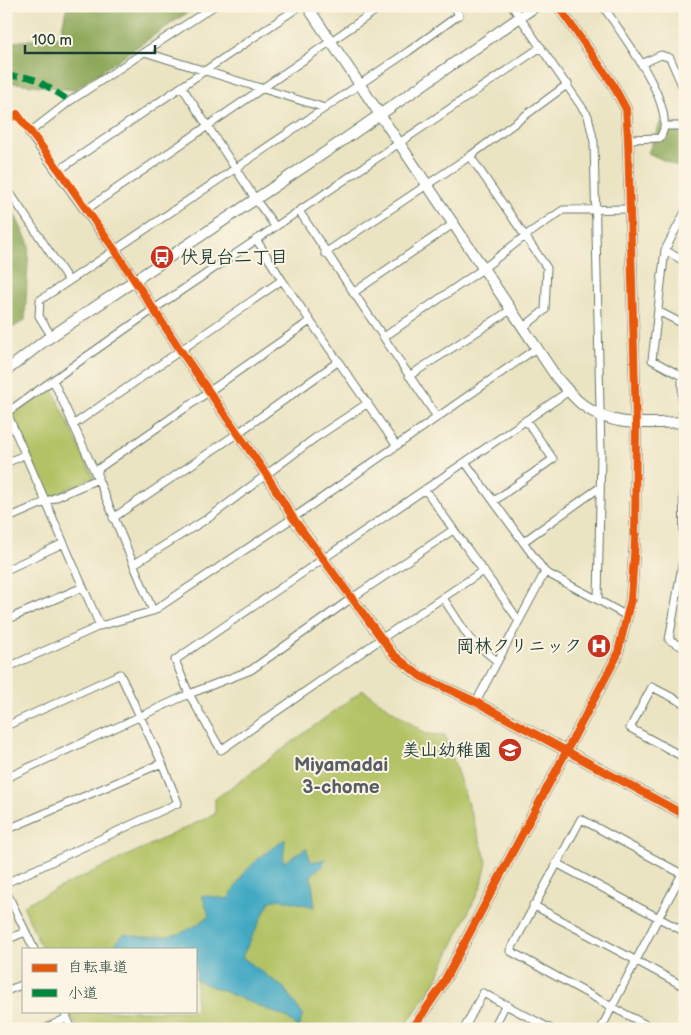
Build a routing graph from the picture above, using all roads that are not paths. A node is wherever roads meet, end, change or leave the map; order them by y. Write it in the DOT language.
graph roads {
  1 [pos="214,6"];
  2 [pos="300,6"];
  3 [pos="307,6"];
  4 [pos="382,6"];
  5 [pos="454,6"];
  6 [pos="512,6"];
  7 [pos="536,6"];
  8 [pos="558,6"];
  9 [pos="603,6"];
  10 [pos="520,18"];
  11 [pos="332,42"];
  12 [pos="541,47"];
  13 [pos="144,52"];
  14 [pos="641,64"];
  15 [pos="205,71"];
  16 [pos="568,84"];
  17 [pos="360,85"];
  18 [pos="182,88"];
  19 [pos="262,89"];
  20 [pos="685,92"];
  21 [pos="324,108"];
  22 [pos="380,115"];
  23 [pos="6,121"];
  24 [pos="207,126"];
  25 [pos="664,126"];
  26 [pos="685,126"];
  27 [pos="30,132"];
  28 [pos="628,139"];
  29 [pos="399,142"];
  30 [pos="470,156"];
  31 [pos="236,167"];
  32 [pos="59,170"];
  33 [pos="427,184"];
  34 [pos="6,187"];
  35 [pos="256,200"];
  36 [pos="87,209"];
  37 [pos="629,209"];
  38 [pos="596,210"];
  39 [pos="299,211"];
  40 [pos="685,212"];
  41 [pos="453,224"];
  42 [pos="276,226"];
  43 [pos="525,236"];
  44 [pos="256,239"];
  45 [pos="114,249"];
  46 [pos="665,250"];
  47 [pos="325,252"];
  48 [pos="685,262"];
  49 [pos="484,268"];
  50 [pos="282,280"];
  51 [pos="69,281"];
  52 [pos="136,281"];
  53 [pos="353,293"];
  54 [pos="154,309"];
  55 [pos="512,309"];
  56 [pos="658,310"];
  57 [pos="310,321"];
  58 [pos="685,326"];
  59 [pos="524,327"];
  60 [pos="52,337"];
  61 [pos="384,337"];
  62 [pos="538,347"];
  63 [pos="181,351"];
  64 [pos="339,361"];
  65 [pos="6,370"];
  66 [pos="409,376"];
  67 [pos="683,377"];
  68 [pos="53,380"];
  69 [pos="570,391"];
  70 [pos="210,392"];
  71 [pos="368,403"];
  72 [pos="7,413"];
  73 [pos="601,416"];
  74 [pos="437,417"];
  75 [pos="526,420"];
  76 [pos="683,422"];
  77 [pos="73,424"];
  78 [pos="636,424"];
  79 [pos="238,433"];
  80 [pos="396,445"];
  81 [pos="24,455"];
  82 [pos="465,462"];
  83 [pos="6,464"];
  84 [pos="266,474"];
  85 [pos="98,479"];
  86 [pos="684,480"];
  87 [pos="599,488"];
  88 [pos="425,489"];
  89 [pos="494,501"];
  90 [pos="46,502"];
  91 [pos="113,518"];
  92 [pos="293,518"];
  93 [pos="6,519"];
  94 [pos="453,530"];
  95 [pos="684,534"];
  96 [pos="523,542"];
  97 [pos="64,543"];
  98 [pos="322,559"];
  99 [pos="134,564"];
  100 [pos="6,570"];
  101 [pos="484,570"];
  102 [pos="545,572"];
  103 [pos="83,587"];
  104 [pos="681,590"];
  105 [pos="352,598"];
  106 [pos="443,598"];
  107 [pos="598,600"];
  108 [pos="153,610"];
  109 [pos="627,616"];
  110 [pos="6,620"];
  111 [pos="519,621"];
  112 [pos="100,626"];
  113 [pos="381,638"];
  114 [pos="685,648"];
  115 [pos="497,661"];
  116 [pos="6,668"];
  117 [pos="189,694"];
  118 [pos="476,702"];
  119 [pos="685,704"];
  120 [pos="140,717"];
  121 [pos="6,726"];
  122 [pos="568,751"];
  123 [pos="685,758"];
  124 [pos="162,762"];
  125 [pos="6,778"];
  126 [pos="685,815"];
  127 [pos="6,830"];
  128 [pos="556,863"];
  129 [pos="684,873"];
  130 [pos="6,883"];
  131 [pos="6,891"];
  132 [pos="533,906"];
  133 [pos="658,918"];
  134 [pos="25,932"];
  135 [pos="685,932"];
  136 [pos="6,940"];
  137 [pos="33,948"];
  138 [pos="635,961"];
  139 [pos="22,985"];
  140 [pos="685,987"];
  141 [pos="6,991"];
  142 [pos="506,1004"];
  143 [pos="612,1007"];
  144 [pos="65,1014"];
  145 [pos="44,1029"];
  146 [pos="72,1029"];
  147 [pos="412,1029"];
  148 [pos="464,1029"];
  149 [pos="494,1029"];
  150 [pos="551,1029"];
  151 [pos="602,1029"];
  152 [pos="654,1029"];
  1 -- 13 [label="street"];
  2 -- 15 [label="street"];
  3 -- 11 [label="street"];
  4 -- 11 [label="street"];
  5 -- 17 [label="street"];
  6 -- 10 [label="street"];
  7 -- 10 [label="street"];
  8 -- 28 [label="street"];
  9 -- 14 [label="street"];
  10 -- 12 [label="street"];
  10 -- 22 [label="street"];
  11 -- 17 [label="street"];
  11 -- 19 [label="street"];
  12 -- 16 [label="street"];
  12 -- 29 [label="street"];
  13 -- 15 [label="street"];
  13 -- 27 [label="street"];
  14 -- 20 [label="street"];
  14 -- 25 [label="street"];
  15 -- 18 [label="street"];
  15 -- 19 [label="street"];
  16 -- 30 [label="street"];
  16 -- 38 [label="street"];
  17 -- 21 [label="street"];
  17 -- 22 [label="street"];
  18 -- 24 [label="street"];
  18 -- 32 [label="street"];
  19 -- 21 [label="street"];
  19 -- 24 [label="street"];
  21 -- 31 [label="street"];
  22 -- 29 [label="street"];
  22 -- 35 [label="street"];
  23 -- 27 [label="street"];
  24 -- 31 [label="street"];
  24 -- 36 [label="street"];
  25 -- 26 [label="street"];
  25 -- 28 [label="street"];
  27 -- 32 [label="street"];
  28 -- 37 [label="street"];
  29 -- 33 [label="street"];
  29 -- 39 [label="street"];
  30 -- 33 [label="street"];
  30 -- 43 [label="street"];
  31 -- 35 [label="street"];
  31 -- 45 [label="street"];
  32 -- 36 [label="street"];
  33 -- 41 [label="street"];
  33 -- 47 [label="street"];
  34 -- 51 [label="street"];
  35 -- 42 [label="street"];
  35 -- 52 [label="street"];
  36 -- 45 [label="street"];
  37 -- 38 [label="street"];
  37 -- 78 [label="street"];
  38 -- 43 [label="street"];
  38 -- 73 [label="street"];
  39 -- 42 [label="street"];
  39 -- 47 [label="street"];
  40 -- 46 [label="street"];
  41 -- 49 [label="street"];
  41 -- 53 [label="street"];
  42 -- 44 [label="street"];
  43 -- 49 [label="street"];
  43 -- 59 [label="street"];
  44 -- 50 [label="street"];
  44 -- 54 [label="street"];
  45 -- 51 [label="street"];
  45 -- 52 [label="street"];
  46 -- 48 [label="street"];
  46 -- 56 [label="street"];
  47 -- 53 [label="street"];
  49 -- 55 [label="street"];
  49 -- 61 [label="street"];
  50 -- 57 [label="street"];
  50 -- 63 [label="street"];
  51 -- 60 [label="street"];
  52 -- 54 [label="street"];
  52 -- 60 [label="street"];
  53 -- 61 [label="street"];
  54 -- 63 [label="street"];
  54 -- 68 [label="street"];
  55 -- 59 [label="street"];
  55 -- 66 [label="street"];
  56 -- 58 [label="street"];
  56 -- 67 [label="street"];
  57 -- 64 [label="street"];
  57 -- 70 [label="street"];
  59 -- 62 [label="street"];
  60 -- 65 [label="street"];
  61 -- 66 [label="street"];
  62 -- 69 [label="street"];
  62 -- 74 [label="street"];
  63 -- 70 [label="street"];
  63 -- 77 [label="street"];
  64 -- 71 [label="street"];
  64 -- 79 [label="street"];
  66 -- 74 [label="street"];
  67 -- 76 [label="street"];
  68 -- 72 [label="street"];
  68 -- 77 [label="street"];
  69 -- 73 [label="street"];
  69 -- 75 [label="street"];
  70 -- 79 [label="street"];
  70 -- 85 [label="street"];
  71 -- 80 [label="street"];
  71 -- 84 [label="street"];
  72 -- 81 [label="street"];
  73 -- 78 [label="street"];
  73 -- 87 [label="street"];
  74 -- 80 [label="street"];
  75 -- 82 [label="street"];
  75 -- 89 [label="street"];
  76 -- 78 [label="street"];
  76 -- 86 [label="street"];
  77 -- 85 [label="street"];
  78 -- 109 [label="street"];
  79 -- 84 [label="street"];
  79 -- 91 [label="street"];
  80 -- 92 [label="street"];
  81 -- 83 [label="street"];
  81 -- 90 [label="street"];
  82 -- 88 [label="street"];
  82 -- 89 [label="street"];
  84 -- 92 [label="street"];
  84 -- 99 [label="street"];
  85 -- 90 [label="street"];
  85 -- 91 [label="street"];
  86 -- 95 [label="street"];
  87 -- 96 [label="street"];
  87 -- 107 [label="street"];
  88 -- 94 [label="street"];
  88 -- 98 [label="street"];
  89 -- 96 [label="street"];
  90 -- 93 [label="street"];
  90 -- 97 [label="street"];
  91 -- 99 [label="street"];
  92 -- 98 [label="street"];
  92 -- 108 [label="street"];
  94 -- 101 [label="street"];
  94 -- 105 [label="street"];
  95 -- 104 [label="street"];
  96 -- 102 [label="street"];
  97 -- 100 [label="street"];
  97 -- 103 [label="street"];
  98 -- 105 [label="street"];
  98 -- 117 [label="street"];
  99 -- 108 [label="street"];
  101 -- 106 [label="street"];
  101 -- 111 [label="street"];
  102 -- 107 [label="street"];
  102 -- 111 [label="street"];
  103 -- 110 [label="street"];
  103 -- 112 [label="street"];
  104 -- 114 [label="street"];
  105 -- 113 [label="street"];
  105 -- 117 [label="street"];
  106 -- 113 [label="street"];
  106 -- 115 [label="street"];
  107 -- 109 [label="street"];
  108 -- 112 [label="street"];
  109 -- 122 [label="street"];
  111 -- 115 [label="street"];
  112 -- 116 [label="street"];
  113 -- 117 [label="street"];
  113 -- 118 [label="street"];
  115 -- 118 [label="street"];
  117 -- 120 [label="street"];
  118 -- 122 [label="street"];
  119 -- 123 [label="street"];
  120 -- 121 [label="street"];
  120 -- 124 [label="street"];
  120 -- 125 [label="street"];
  122 -- 126 [label="street"];
  122 -- 147 [label="street"];
  124 -- 127 [label="street"];
  124 -- 130 [label="street"];
  128 -- 129 [label="street"];
  128 -- 132 [label="street"];
  128 -- 133 [label="street"];
  129 -- 133 [label="street"];
  131 -- 134 [label="street"];
  132 -- 138 [label="street"];
  132 -- 143 [label="street"];
  133 -- 135 [label="street"];
  133 -- 138 [label="street"];
  134 -- 136 [label="street"];
  134 -- 137 [label="street"];
  138 -- 140 [label="street"];
  138 -- 143 [label="street"];
  139 -- 141 [label="street"];
  142 -- 148 [label="street"];
  142 -- 149 [label="street"];
  142 -- 150 [label="street"];
  143 -- 151 [label="street"];
  143 -- 152 [label="street"];
  144 -- 145 [label="street"];
  144 -- 146 [label="street"];
}
